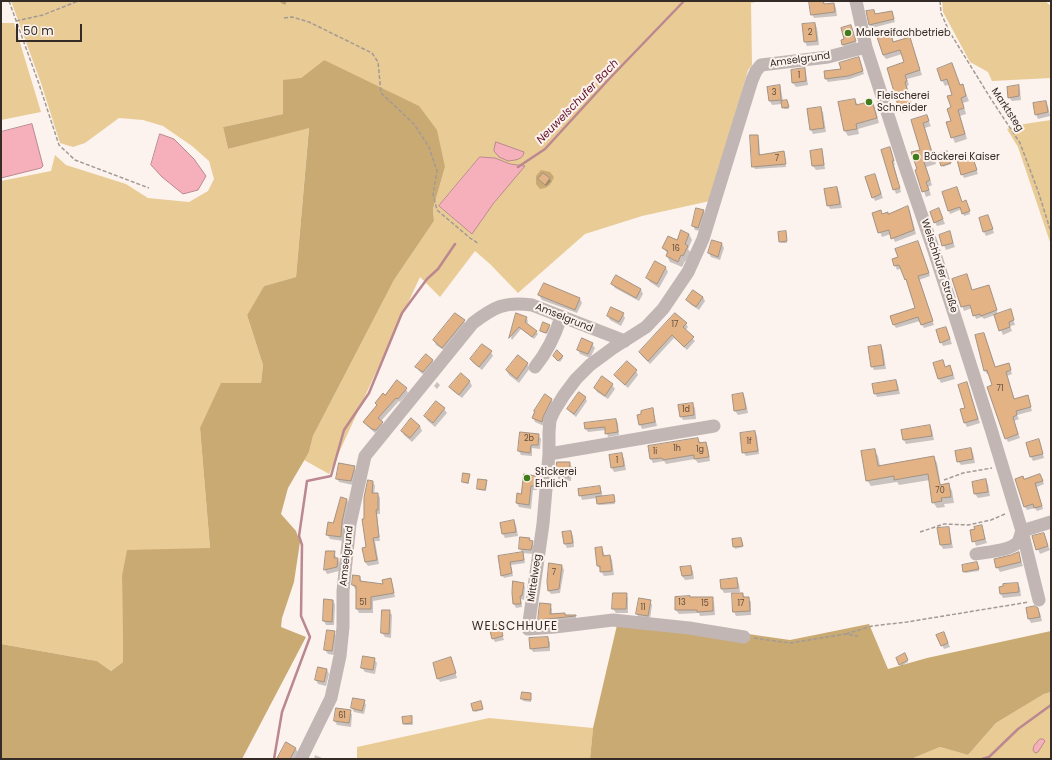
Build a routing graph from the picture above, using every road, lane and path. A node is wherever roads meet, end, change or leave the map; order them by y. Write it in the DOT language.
graph roads {
  1 [pos="9,1"];
  2 [pos="78,1"];
  3 [pos="856,1"];
  4 [pos="940,1"];
  5 [pos="284,18"];
  6 [pos="16,21"];
  7 [pos="866,47"];
  8 [pos="149,188"];
  9 [pos="1051,232"];
  10 [pos="478,244"];
  11 [pos="561,317"];
  12 [pos="625,341"];
  13 [pos="535,367"];
  14 [pos="714,426"];
  15 [pos="549,454"];
  16 [pos="1002,466"];
  17 [pos="944,480"];
  18 [pos="1014,507"];
  19 [pos="1051,522"];
  20 [pos="1022,531"];
  21 [pos="920,532"];
  22 [pos="976,554"];
  23 [pos="1039,600"];
  24 [pos="846,634"];
  25 [pos="858,636"];
  26 [pos="744,637"];
  27 [pos="301,759"];
  1 -- 6 [label="path"];
  2 -- 6 [label="path"];
  3 -- 7 [label="street, Welschhufer Straße"];
  4 -- 9 [label="path, Marktsteg"];
  5 -- 10 [label="path"];
  6 -- 8 [label="path"];
  7 -- 12 [label="street, Amselgrund"];
  7 -- 16 [label="street, Welschhufer Straße"];
  11 -- 12 [label="street, Amselgrund"];
  11 -- 13 [label="street"];
  11 -- 27 [label="street, Amselgrund"];
  12 -- 15 [label="street, Mittelweg"];
  14 -- 15 [label="street"];
  15 -- 26 [label="street, Mittelweg"];
  16 -- 17 [label="path"];
  16 -- 18 [label="street, Welschhufer Straße"];
  18 -- 20 [label="street, Welschhufer Straße"];
  18 -- 21 [label="path"];
  19 -- 20 [label="street"];
  20 -- 22 [label="street"];
  20 -- 23 [label="street, Welschhufer Straße"];
  23 -- 24 [label="path"];
  24 -- 25 [label="path"];
  24 -- 26 [label="path"];
}
